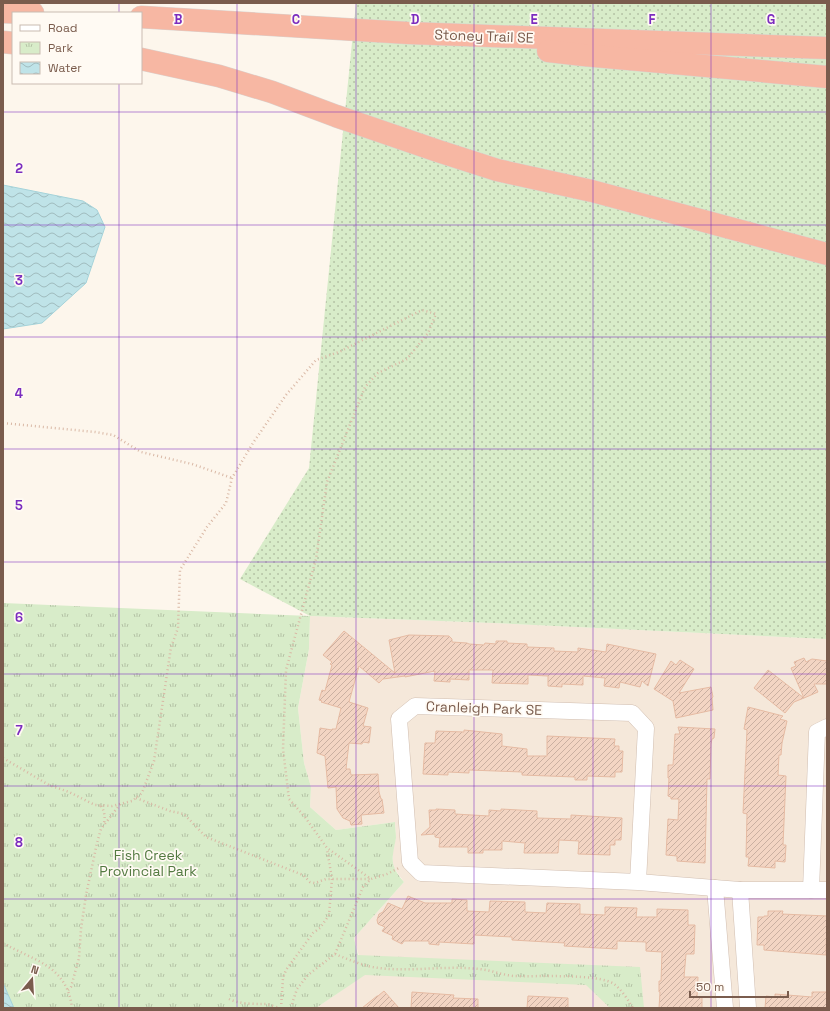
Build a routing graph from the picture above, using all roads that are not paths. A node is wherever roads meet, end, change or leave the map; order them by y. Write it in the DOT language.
graph roads {
  1 [pos="142,18"];
  2 [pos="408,33"];
  3 [pos="827,48"];
  4 [pos="142,59"];
  5 [pos="827,77"];
  6 [pos="827,254"];
  7 [pos="827,727"];
  8 [pos="638,882"];
  9 [pos="715,888"];
  10 [pos="740,890"];
  11 [pos="811,890"];
  12 [pos="827,890"];
  13 [pos="725,1008"];
  14 [pos="748,1008"];
  1 -- 2 [label="highway, Stoney Trail SE"];
  2 -- 3 [label="highway, Stoney Trail SE"];
  2 -- 5 [label="highway"];
  4 -- 6 [label="highway"];
  7 -- 11 [label="street"];
  8 -- 8 [label="street, Cranleigh Park SE"];
  8 -- 9 [label="street"];
  9 -- 10 [label="street"];
  9 -- 13 [label="street"];
  10 -- 11 [label="street"];
  10 -- 14 [label="street"];
  11 -- 12 [label="street"];
}
